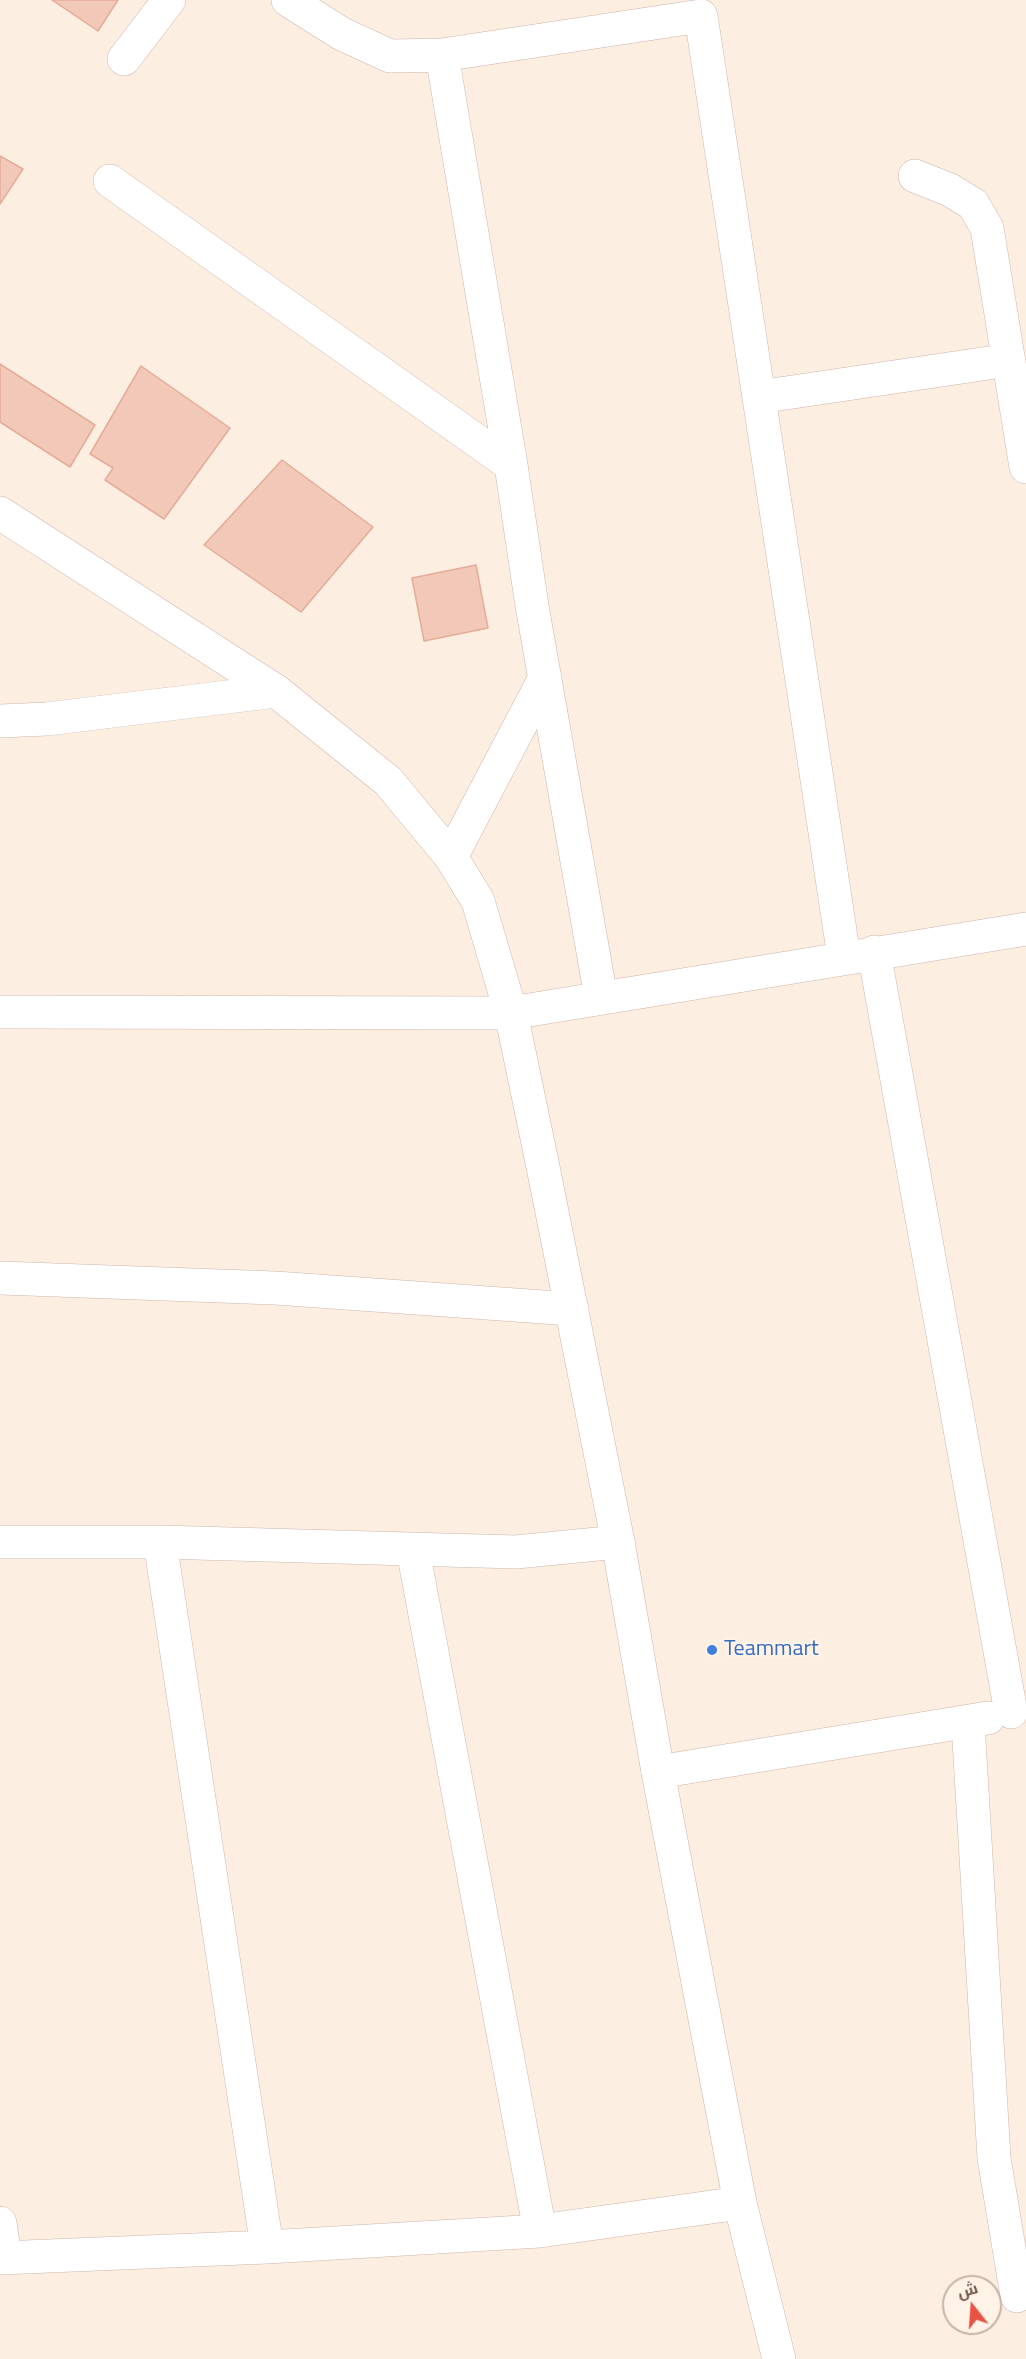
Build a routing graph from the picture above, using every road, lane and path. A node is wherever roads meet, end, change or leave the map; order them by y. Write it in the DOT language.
graph roads {
  1 [pos="169,0"];
  2 [pos="288,0"];
  3 [pos="442,55"];
  4 [pos="124,59"];
  5 [pos="915,176"];
  6 [pos="110,181"];
  7 [pos="1009,360"];
  8 [pos="759,397"];
  9 [pos="511,465"];
  10 [pos="1026,467"];
  11 [pos="0,513"];
  12 [pos="545,678"];
  13 [pos="276,691"];
  14 [pos="0,721"];
  15 [pos="451,857"];
  16 [pos="1026,929"];
  17 [pos="859,955"];
  18 [pos="601,998"];
  19 [pos="0,1012"];
  20 [pos="511,1013"];
  21 [pos="0,1278"];
  22 [pos="572,1309"];
  23 [pos="0,1542"];
  24 [pos="160,1542"];
  25 [pos="618,1542"];
  26 [pos="413,1550"];
  27 [pos="1019,1711"];
  28 [pos="968,1723"];
  29 [pos="658,1772"];
  30 [pos="740,2203"];
  31 [pos="0,2223"];
  32 [pos="540,2231"];
  33 [pos="267,2247"];
  34 [pos="3,2258"];
  35 [pos="1017,2296"];
  36 [pos="779,2359"];
  1 -- 4 [label="street"];
  2 -- 3 [label="street"];
  3 -- 8 [label="street"];
  3 -- 9 [label="street"];
  5 -- 7 [label="street"];
  6 -- 9 [label="street"];
  7 -- 8 [label="street"];
  7 -- 10 [label="street"];
  8 -- 17 [label="street"];
  9 -- 12 [label="street"];
  11 -- 13 [label="street"];
  12 -- 15 [label="street"];
  12 -- 18 [label="street"];
  13 -- 14 [label="street"];
  13 -- 15 [label="street"];
  15 -- 20 [label="street"];
  16 -- 17 [label="street"];
  17 -- 18 [label="street"];
  17 -- 27 [label="street"];
  18 -- 20 [label="street"];
  19 -- 20 [label="street"];
  20 -- 22 [label="street"];
  21 -- 22 [label="street"];
  22 -- 25 [label="street"];
  23 -- 24 [label="street"];
  24 -- 26 [label="street"];
  24 -- 33 [label="street"];
  25 -- 26 [label="street"];
  25 -- 29 [label="street"];
  26 -- 32 [label="street"];
  27 -- 28 [label="street"];
  28 -- 29 [label="street"];
  28 -- 35 [label="street"];
  29 -- 30 [label="street"];
  30 -- 32 [label="street"];
  30 -- 36 [label="street"];
  31 -- 34 [label="street"];
  32 -- 33 [label="street"];
  33 -- 34 [label="street"];
}
